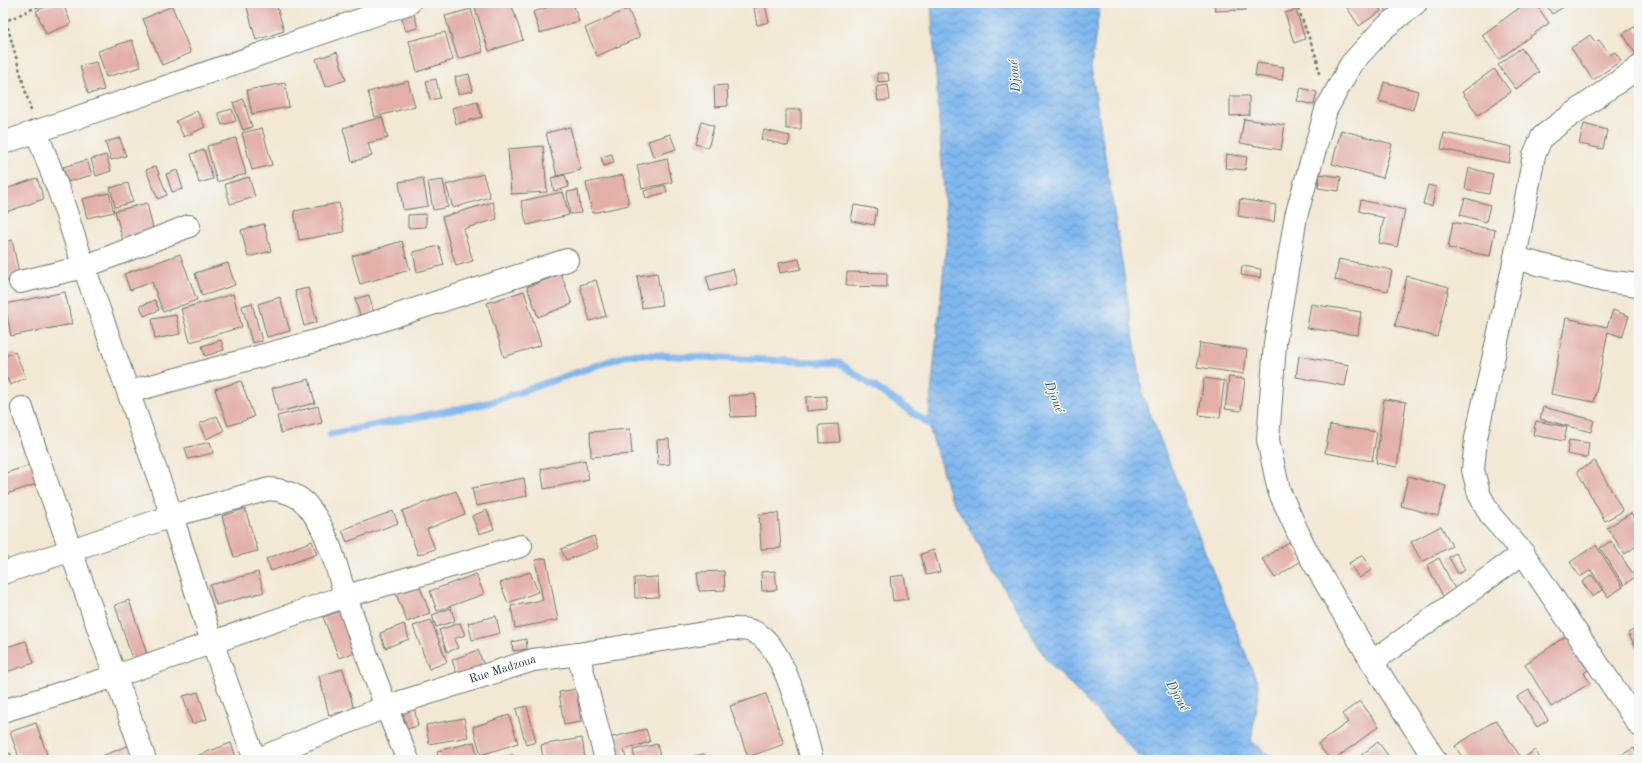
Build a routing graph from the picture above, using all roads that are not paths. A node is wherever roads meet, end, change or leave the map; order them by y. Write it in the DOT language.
graph roads {
  1 [pos="409,3"];
  2 [pos="1416,3"];
  3 [pos="1639,67"];
  4 [pos="36,131"];
  5 [pos="3,143"];
  6 [pos="189,226"];
  7 [pos="1515,258"];
  8 [pos="567,260"];
  9 [pos="84,267"];
  10 [pos="20,282"];
  11 [pos="1639,286"];
  12 [pos="129,392"];
  13 [pos="22,408"];
  14 [pos="172,516"];
  15 [pos="521,546"];
  16 [pos="72,551"];
  17 [pos="1523,553"];
  18 [pos="3,573"];
  19 [pos="346,596"];
  20 [pos="212,642"];
  21 [pos="578,654"];
  22 [pos="1372,662"];
  23 [pos="116,676"];
  24 [pos="385,707"];
  25 [pos="3,711"];
  26 [pos="1639,725"];
  27 [pos="145,760"];
  28 [pos="256,760"];
  29 [pos="408,760"];
  30 [pos="606,760"];
  31 [pos="812,760"];
  32 [pos="1436,760"];
  1 -- 4 [label="street"];
  2 -- 22 [label="street"];
  3 -- 7 [label="street"];
  4 -- 5 [label="street"];
  4 -- 9 [label="street"];
  6 -- 9 [label="street"];
  7 -- 11 [label="street"];
  7 -- 17 [label="street"];
  8 -- 12 [label="street"];
  9 -- 10 [label="street"];
  9 -- 12 [label="street"];
  12 -- 14 [label="street"];
  13 -- 16 [label="street"];
  14 -- 16 [label="street"];
  14 -- 19 [label="street"];
  14 -- 20 [label="street"];
  15 -- 19 [label="street"];
  16 -- 18 [label="street"];
  16 -- 23 [label="street"];
  17 -- 22 [label="street"];
  17 -- 26 [label="street"];
  19 -- 20 [label="street"];
  19 -- 24 [label="street"];
  20 -- 23 [label="street"];
  20 -- 28 [label="street"];
  21 -- 24 [label="street, Rue Madzoua"];
  21 -- 30 [label="street"];
  21 -- 31 [label="street, Rue Madzoua"];
  22 -- 32 [label="street"];
  23 -- 25 [label="street"];
  23 -- 27 [label="street"];
  24 -- 28 [label="street, Rue Madzoua"];
  24 -- 29 [label="street"];
}
